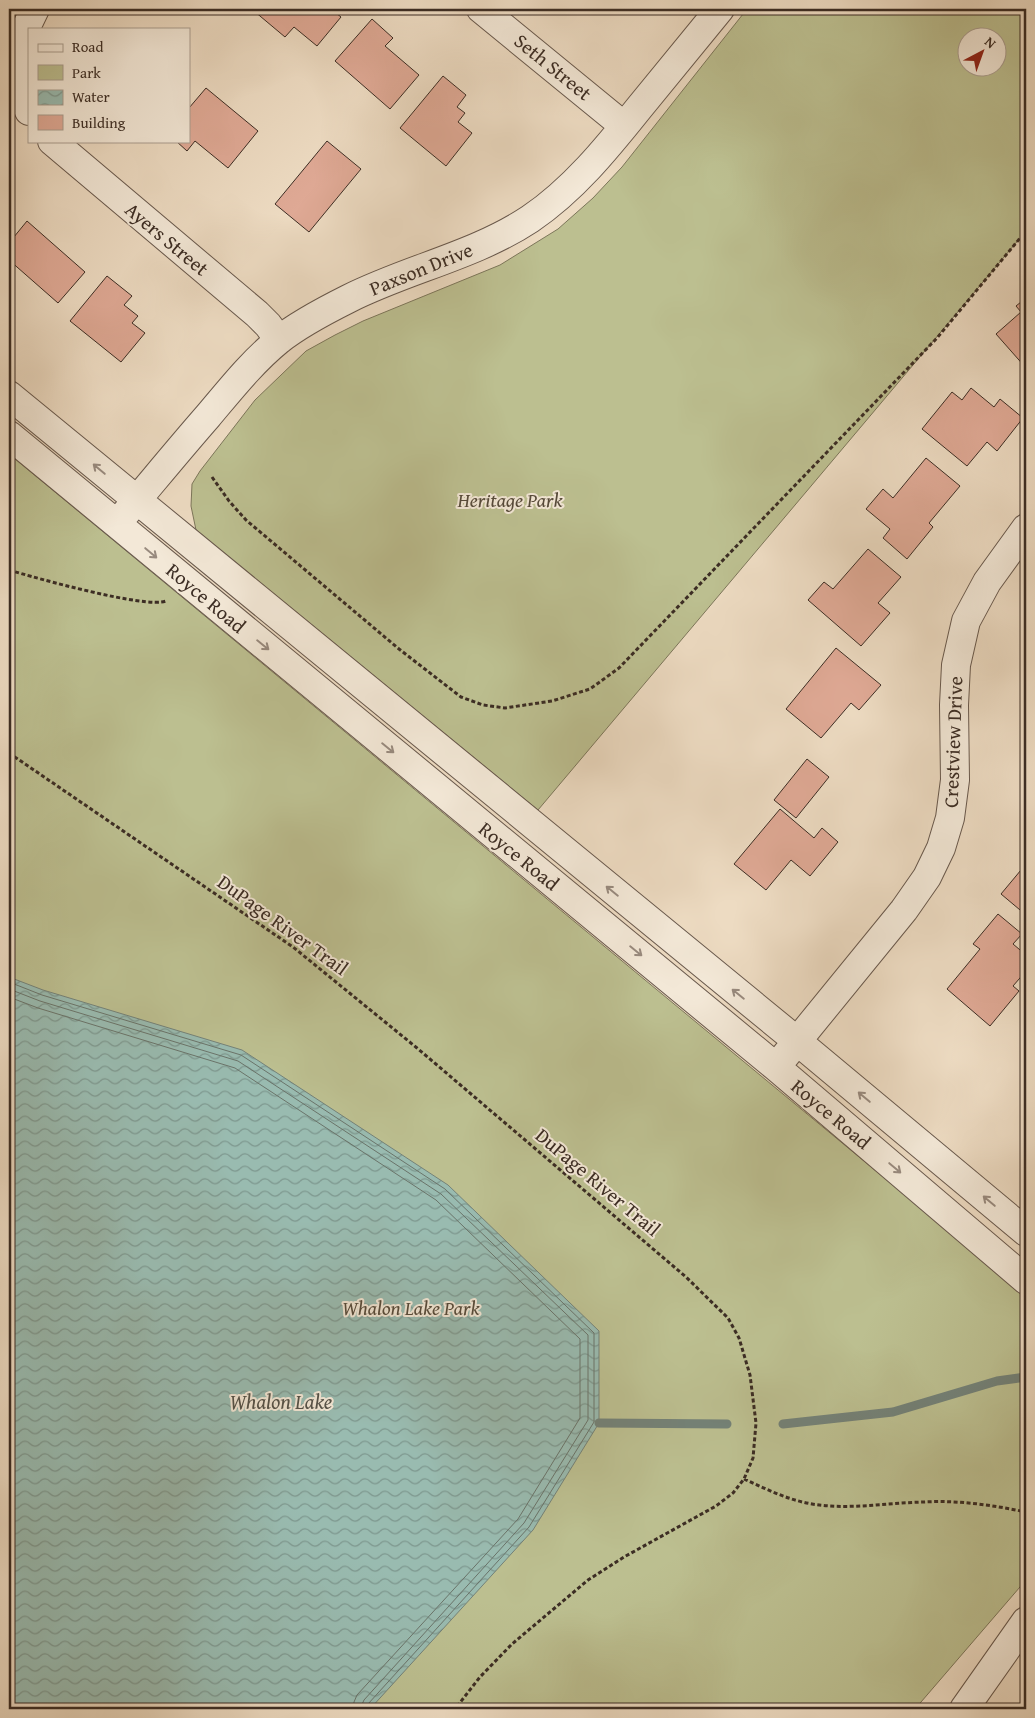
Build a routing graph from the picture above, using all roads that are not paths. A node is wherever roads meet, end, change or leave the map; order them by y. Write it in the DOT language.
graph roads {
  1 [pos="35,9"];
  2 [pos="481,9"];
  3 [pos="720,9"];
  4 [pos="28,109"];
  5 [pos="624,126"];
  6 [pos="53,142"];
  7 [pos="279,340"];
  8 [pos="9,394"];
  9 [pos="9,435"];
  10 [pos="136,500"];
  11 [pos="117,524"];
  12 [pos="1026,528"];
  13 [pos="796,1041"];
  14 [pos="776,1066"];
  15 [pos="1026,1232"];
  16 [pos="1026,1280"];
  17 [pos="1026,1621"];
  18 [pos="964,1709"];
  1 -- 4 [label="street"];
  2 -- 5 [label="street, Seth Street"];
  3 -- 5 [label="street, Paxson Drive"];
  5 -- 7 [label="street, Paxson Drive"];
  6 -- 7 [label="street, Ayers Street"];
  7 -- 10 [label="street, Paxson Drive"];
  10 -- 8 [label="street, Royce Road, one-way"];
  9 -- 11 [label="street, Royce Road"];
  10 -- 11 [label="street, Paxson Drive"];
  13 -- 10 [label="street, Royce Road, one-way"];
  11 -- 14 [label="street, Royce Road, one-way"];
  12 -- 13 [label="street, Crestview Drive"];
  13 -- 14 [label="street, Crestview Drive"];
  15 -- 13 [label="street, Royce Road, one-way"];
  14 -- 16 [label="street, Royce Road, one-way"];
  17 -- 18 [label="street"];
}
